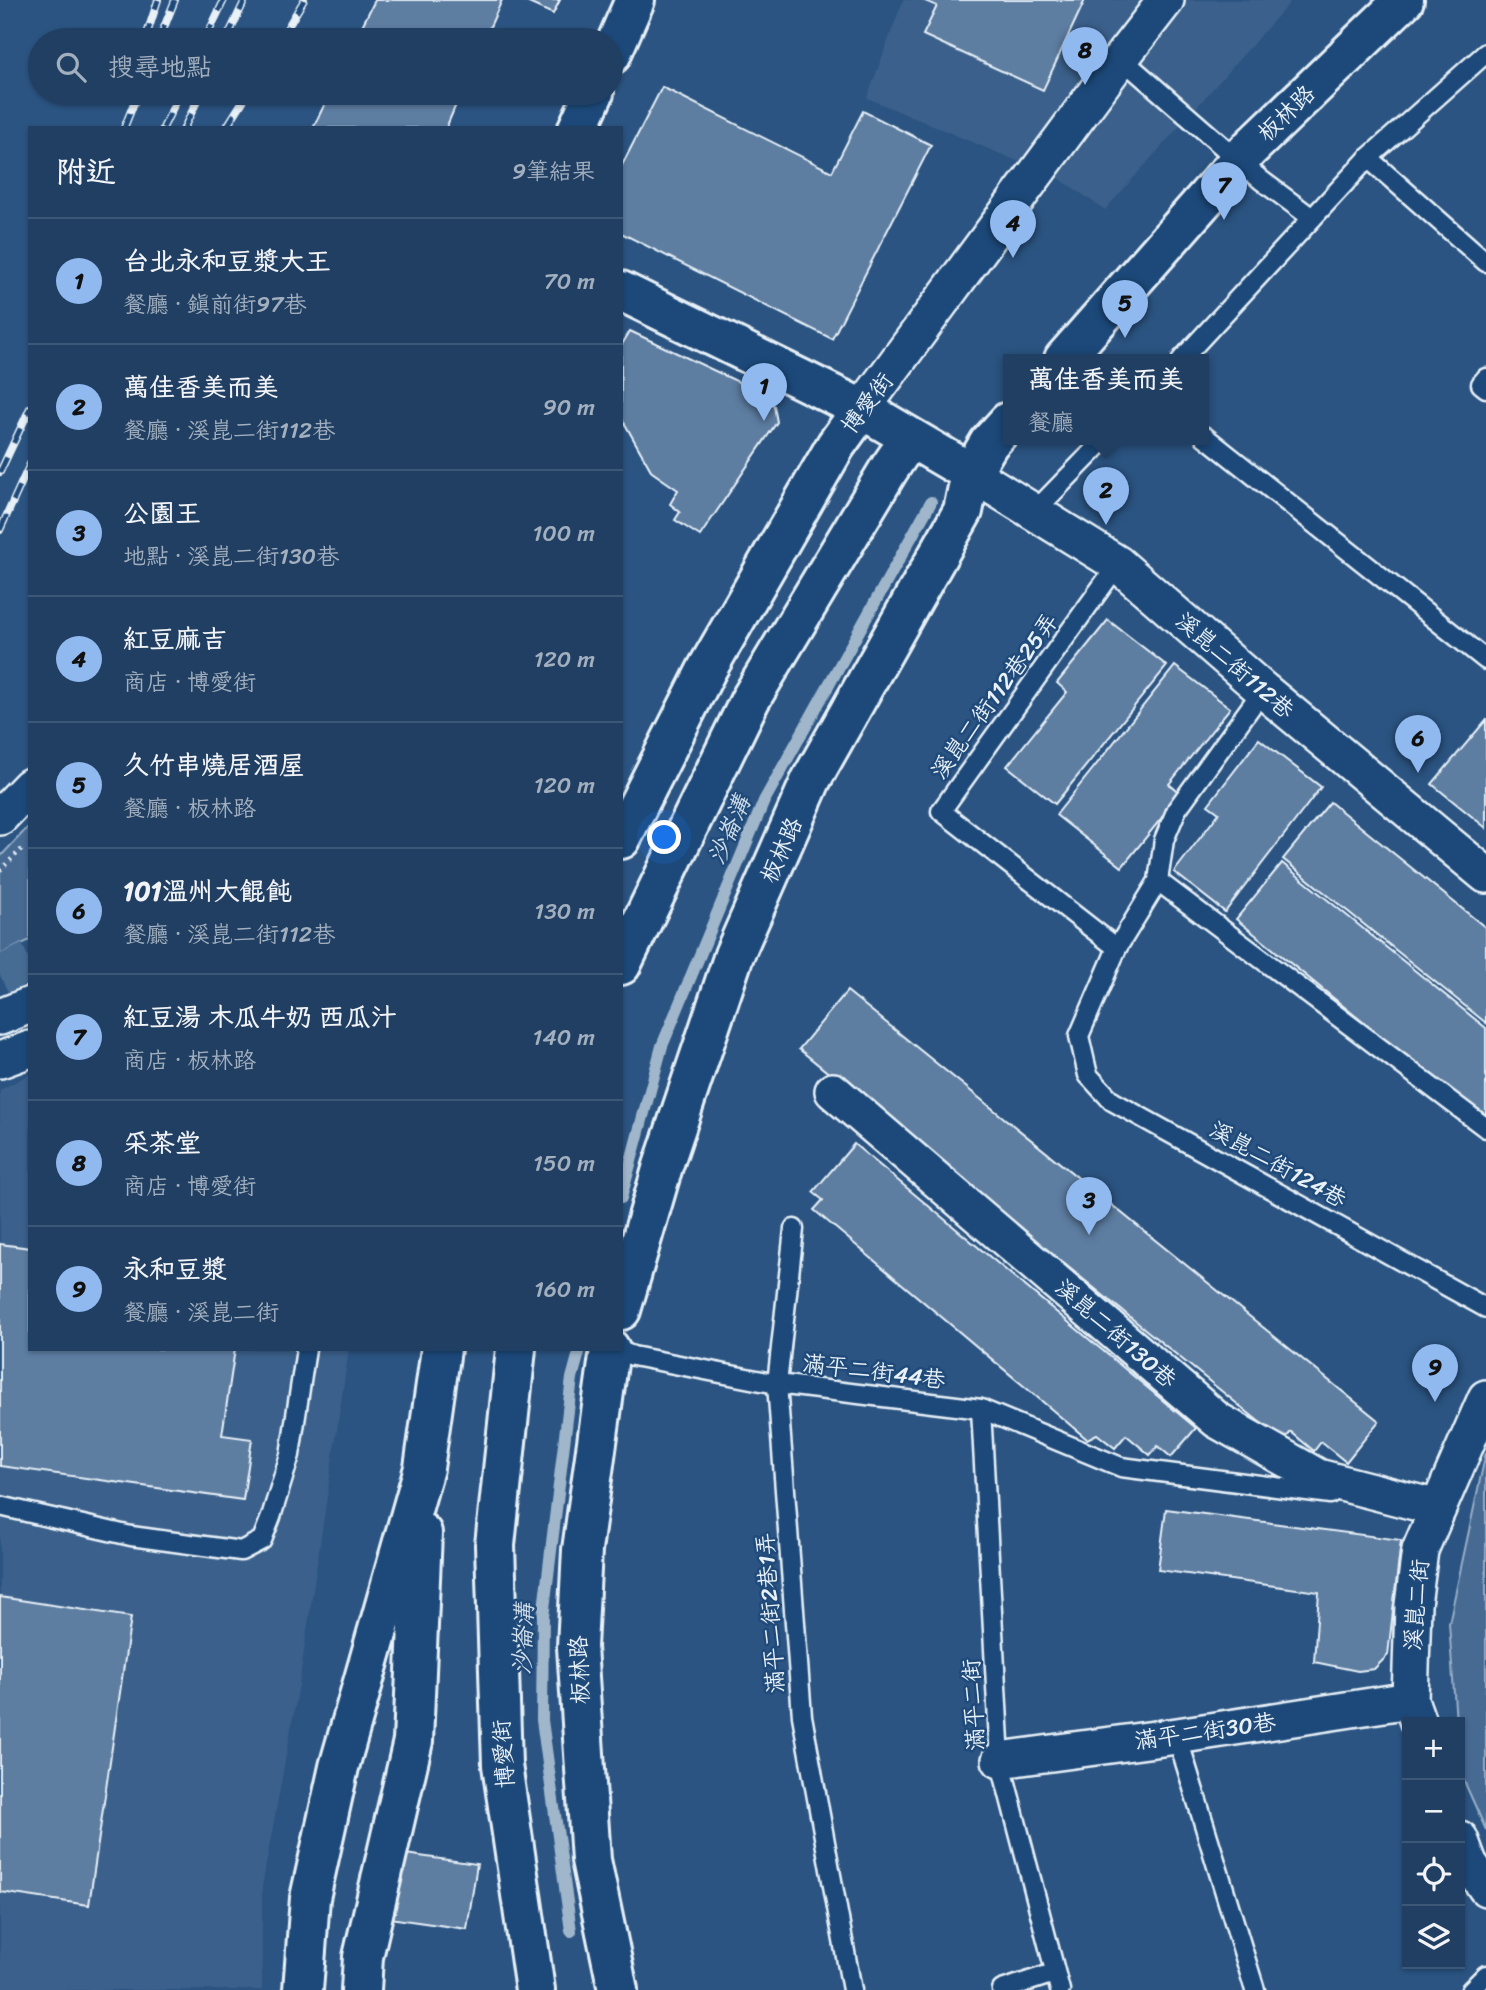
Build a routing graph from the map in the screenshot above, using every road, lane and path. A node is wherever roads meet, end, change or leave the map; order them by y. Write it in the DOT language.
graph roads {
  1 [pos="635,0"];
  2 [pos="1166,0"];
  3 [pos="1404,0"];
  4 [pos="623,28"];
  5 [pos="1486,53"];
  6 [pos="1121,58"];
  7 [pos="589,105"];
  8 [pos="579,126"];
  9 [pos="1368,158"];
  10 [pos="1239,161"];
  11 [pos="1312,218"];
  12 [pos="1486,262"];
  13 [pos="623,292"];
  14 [pos="1068,354"];
  15 [pos="1187,354"];
  16 [pos="1486,378"];
  17 [pos="1486,388"];
  18 [pos="862,409"];
  19 [pos="1003,428"];
  20 [pos="910,438"];
  21 [pos="1209,440"];
  22 [pos="1099,445"];
  23 [pos="971,473"];
  24 [pos="1034,512"];
  25 [pos="1118,564"];
  26 [pos="1486,660"];
  27 [pos="1263,690"];
  28 [pos="28,788"];
  29 [pos="0,817"];
  30 [pos="623,835"];
  31 [pos="28,845"];
  32 [pos="0,870"];
  33 [pos="1486,875"];
  34 [pos="1158,881"];
  35 [pos="1117,948"];
  36 [pos="623,961"];
  37 [pos="28,1006"];
  38 [pos="0,1017"];
  39 [pos="28,1050"];
  40 [pos="0,1060"];
  41 [pos="833,1091"];
  42 [pos="1486,1128"];
  43 [pos="794,1229"];
  44 [pos="623,1303"];
  45 [pos="1486,1308"];
  46 [pos="306,1351"];
  47 [pos="441,1351"];
  48 [pos="516,1351"];
  49 [pos="612,1351"];
  50 [pos="618,1351"];
  51 [pos="777,1384"];
  52 [pos="1486,1398"];
  53 [pos="981,1409"];
  54 [pos="424,1468"];
  55 [pos="0,1506"];
  56 [pos="1438,1508"];
  57 [pos="1414,1711"];
  58 [pos="1177,1736"];
  59 [pos="1000,1760"];
  60 [pos="1462,1843"];
  61 [pos="1486,1888"];
  62 [pos="1486,1975"];
  63 [pos="1057,1981"];
  64 [pos="303,1990"];
  65 [pos="360,1990"];
  66 [pos="535,1990"];
  67 [pos="618,1990"];
  68 [pos="852,1990"];
  69 [pos="1002,1990"];
  70 [pos="1255,1990"];
  71 [pos="1471,1990"];
  1 -- 4 [label="street"];
  2 -- 6 [label="street, 博愛街"];
  3 -- 10 [label="street, 板林路"];
  5 -- 9 [label="lane"];
  6 -- 10 [label="lane"];
  6 -- 18 [label="street, 博愛街"];
  7 -- 8 [label="street"];
  9 -- 11 [label="lane"];
  9 -- 12 [label="lane"];
  10 -- 11 [label="lane"];
  10 -- 14 [label="street, 板林路"];
  11 -- 15 [label="lane"];
  13 -- 18 [label="street"];
  16 -- 17 [label="lane"];
  18 -- 20 [label="street"];
  18 -- 30 [label="street, 博愛街"];
  19 -- 23 [label="street, 板林路"];
  20 -- 23 [label="street"];
  20 -- 36 [label="street"];
  21 -- 26 [label="lane"];
  22 -- 24 [label="lane"];
  23 -- 24 [label="street, 溪崑二街112巷"];
  23 -- 44 [label="street, 板林路"];
  24 -- 25 [label="street, 溪崑二街112巷"];
  25 -- 27 [label="street, 溪崑二街112巷"];
  25 -- 35 [label="lane, 溪崑二街112巷25弄"];
  27 -- 33 [label="street, 溪崑二街112巷"];
  27 -- 34 [label="lane"];
  28 -- 29 [label="street"];
  31 -- 32 [label="path"];
  34 -- 35 [label="lane"];
  34 -- 42 [label="lane"];
  35 -- 45 [label="lane, 溪崑二街124巷"];
  37 -- 38 [label="street"];
  39 -- 40 [label="street"];
  41 -- 56 [label="street, 溪崑二街130巷"];
  43 -- 51 [label="lane, 滿平二街2巷1弄"];
  46 -- 55 [label="lane"];
  47 -- 54 [label="street"];
  48 -- 66 [label="street, 博愛街"];
  49 -- 67 [label="street, 板林路"];
  50 -- 51 [label="lane, 滿平二街44巷"];
  51 -- 53 [label="lane, 滿平二街44巷"];
  51 -- 68 [label="lane, 滿平二街2巷1弄"];
  52 -- 56 [label="street, 溪崑二街"];
  53 -- 56 [label="lane, 滿平二街44巷"];
  53 -- 59 [label="lane, 滿平二街"];
  54 -- 64 [label="street"];
  54 -- 65 [label="street"];
  56 -- 57 [label="street, 溪崑二街"];
  57 -- 58 [label="street, 滿平二街30巷"];
  58 -- 59 [label="street, 滿平二街30巷"];
  58 -- 70 [label="lane"];
  59 -- 63 [label="lane, 滿平二街"];
  60 -- 61 [label="street"];
  62 -- 71 [label="lane"];
  63 -- 69 [label="lane"];
}
